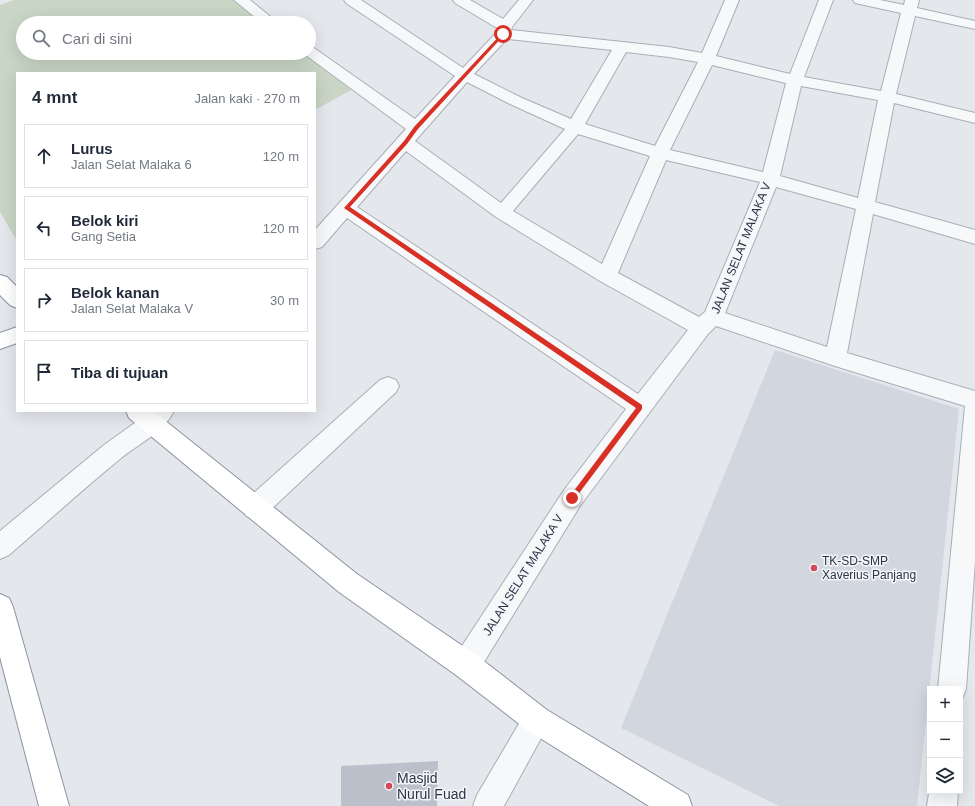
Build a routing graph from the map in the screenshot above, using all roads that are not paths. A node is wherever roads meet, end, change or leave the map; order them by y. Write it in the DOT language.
graph roads {
  1 [pos="241,0"];
  2 [pos="351,0"];
  3 [pos="460,0"];
  4 [pos="526,0"];
  5 [pos="732,0"];
  6 [pos="826,0"];
  7 [pos="860,0"];
  8 [pos="911,6"];
  9 [pos="262,16"];
  10 [pos="975,25"];
  11 [pos="504,30"];
  12 [pos="621,47"];
  13 [pos="316,57"];
  14 [pos="707,59"];
  15 [pos="464,75"];
  16 [pos="795,80"];
  17 [pos="887,97"];
  18 [pos="975,118"];
  19 [pos="575,127"];
  20 [pos="411,135"];
  21 [pos="660,153"];
  22 [pos="770,180"];
  23 [pos="865,206"];
  24 [pos="346,208"];
  25 [pos="502,213"];
  26 [pos="975,237"];
  27 [pos="316,241"];
  28 [pos="607,276"];
  29 [pos="0,282"];
  30 [pos="16,299"];
  31 [pos="707,323"];
  32 [pos="16,335"];
  33 [pos="0,341"];
  34 [pos="835,358"];
  35 [pos="388,386"];
  36 [pos="975,400"];
  37 [pos="640,407"];
  38 [pos="975,408"];
  39 [pos="150,415"];
  40 [pos="973,450"];
  41 [pos="255,508"];
  42 [pos="0,547"];
  43 [pos="0,607"];
  44 [pos="466,665"];
  45 [pos="952,686"];
  46 [pos="537,720"];
  47 [pos="943,794"];
  48 [pos="54,806"];
  49 [pos="488,806"];
  50 [pos="677,806"];
  51 [pos="942,806"];
  1 -- 9 [label="street"];
  2 -- 15 [label="street"];
  3 -- 11 [label="street"];
  4 -- 11 [label="street"];
  5 -- 14 [label="street"];
  6 -- 16 [label="street, JALAN SELAT MALAKA V"];
  7 -- 8 [label="street"];
  8 -- 10 [label="street"];
  8 -- 17 [label="street"];
  11 -- 12 [label="street"];
  11 -- 15 [label="street"];
  12 -- 14 [label="street"];
  12 -- 19 [label="street"];
  13 -- 20 [label="street"];
  14 -- 16 [label="street"];
  14 -- 21 [label="street"];
  15 -- 19 [label="street"];
  15 -- 20 [label="street"];
  16 -- 17 [label="street"];
  16 -- 22 [label="street, JALAN SELAT MALAKA V"];
  17 -- 18 [label="street"];
  17 -- 23 [label="street"];
  19 -- 21 [label="street"];
  19 -- 25 [label="street"];
  20 -- 24 [label="street"];
  20 -- 25 [label="street"];
  21 -- 22 [label="street"];
  21 -- 28 [label="street"];
  22 -- 23 [label="street"];
  22 -- 31 [label="street, JALAN SELAT MALAKA V"];
  23 -- 26 [label="street"];
  23 -- 34 [label="street"];
  24 -- 27 [label="street"];
  24 -- 37 [label="street"];
  25 -- 28 [label="street"];
  28 -- 31 [label="street"];
  29 -- 30 [label="highway"];
  31 -- 34 [label="street"];
  31 -- 37 [label="street, JALAN SELAT MALAKA V"];
  32 -- 33 [label="highway"];
  34 -- 36 [label="street"];
  35 -- 41 [label="street"];
  37 -- 44 [label="street, JALAN SELAT MALAKA V"];
  38 -- 40 [label="street"];
  39 -- 41 [label="highway"];
  39 -- 42 [label="street"];
  40 -- 45 [label="street"];
  41 -- 44 [label="highway"];
  43 -- 48 [label="highway"];
  44 -- 46 [label="highway"];
  46 -- 49 [label="street"];
  46 -- 50 [label="highway"];
  47 -- 51 [label="street"];
}
